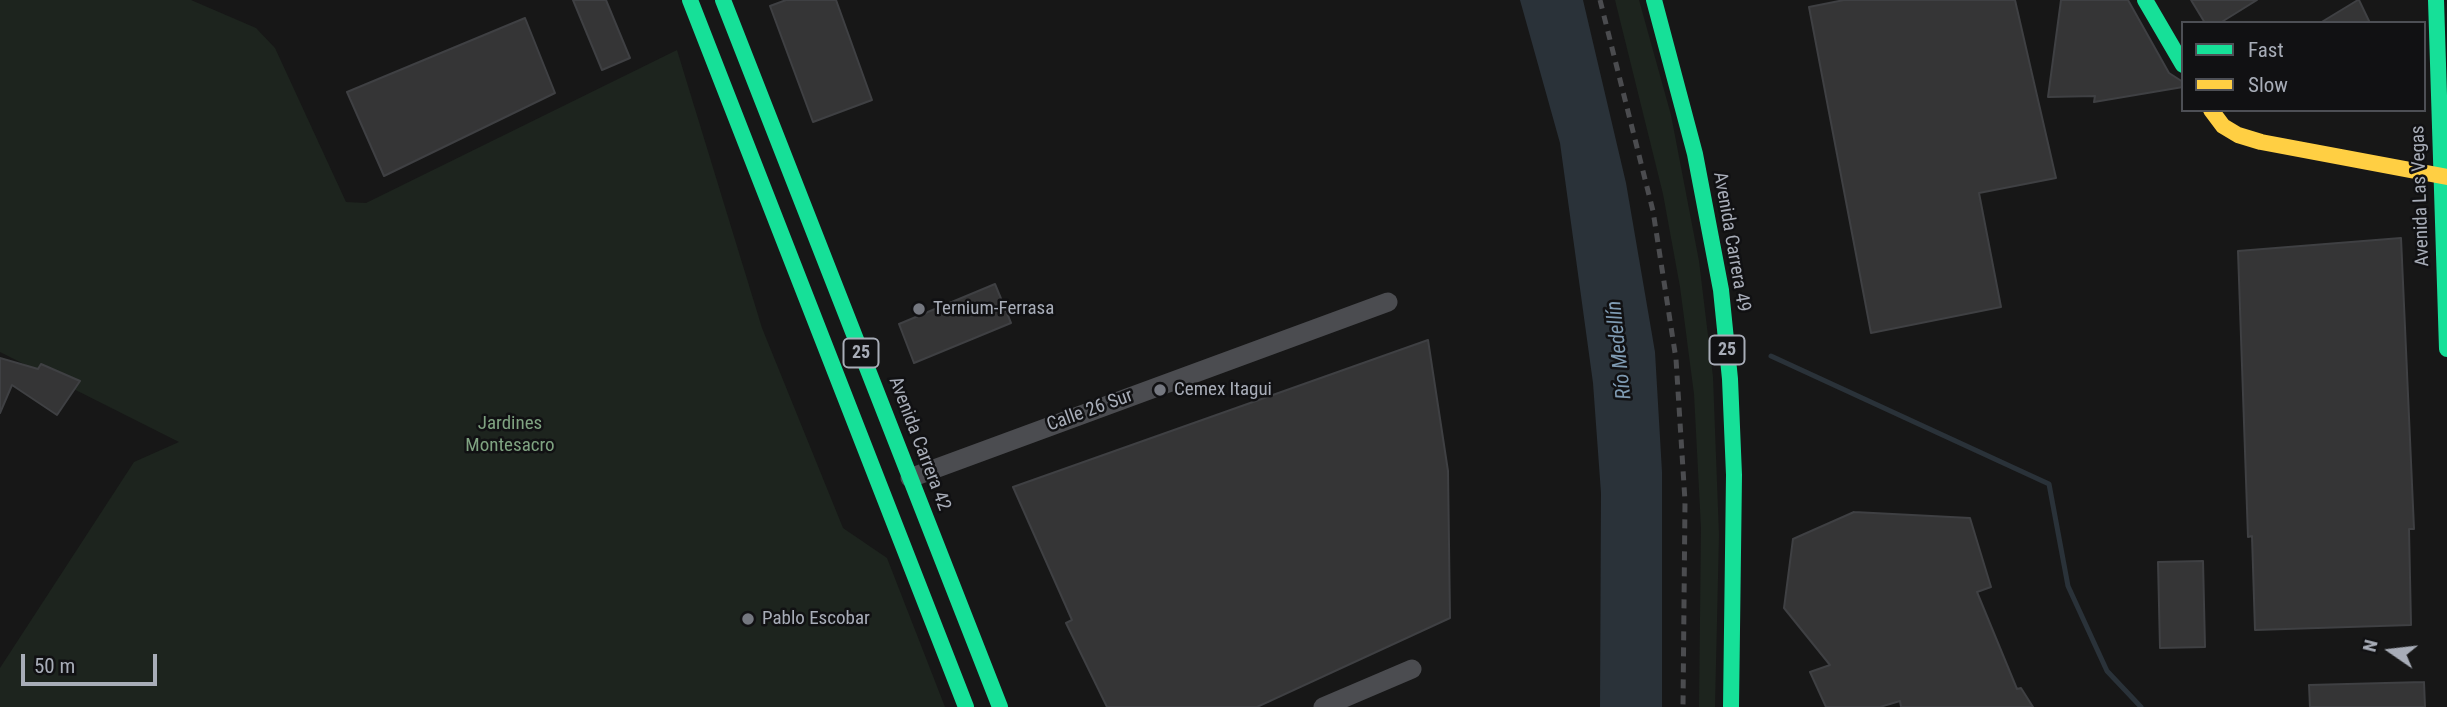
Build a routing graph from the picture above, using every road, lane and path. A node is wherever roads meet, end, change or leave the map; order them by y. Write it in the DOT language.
graph roads {
  1 [pos="687,0"];
  2 [pos="723,0"];
  3 [pos="1654,0"];
  4 [pos="2145,0"];
  5 [pos="2436,0"];
  6 [pos="2181,62"];
  7 [pos="2213,112"];
  8 [pos="2445,176"];
  9 [pos="1388,302"];
  10 [pos="2447,349"];
  11 [pos="910,478"];
  12 [pos="980,656"];
  13 [pos="1412,669"];
  14 [pos="966,707"];
  15 [pos="983,707"];
  16 [pos="1000,707"];
  17 [pos="1323,707"];
  18 [pos="1731,707"];
  1 -- 14 [label="main road, 25"];
  2 -- 11 [label="main road, Avenida Carrera 42 / 25"];
  3 -- 18 [label="main road, Avenida Carrera 49 / 25"];
  4 -- 6 [label="main road"];
  5 -- 8 [label="main road, Avenida Las Vegas"];
  7 -- 8 [label="main road"];
  8 -- 10 [label="main road, Avenida Las Vegas"];
  9 -- 11 [label="street, Calle 26 Sur"];
  11 -- 12 [label="main road, Avenida Carrera 42 / 25"];
  12 -- 15 [label="main road"];
  12 -- 16 [label="main road, Avenida Carrera 42 / 25"];
  13 -- 17 [label="street"];
}
